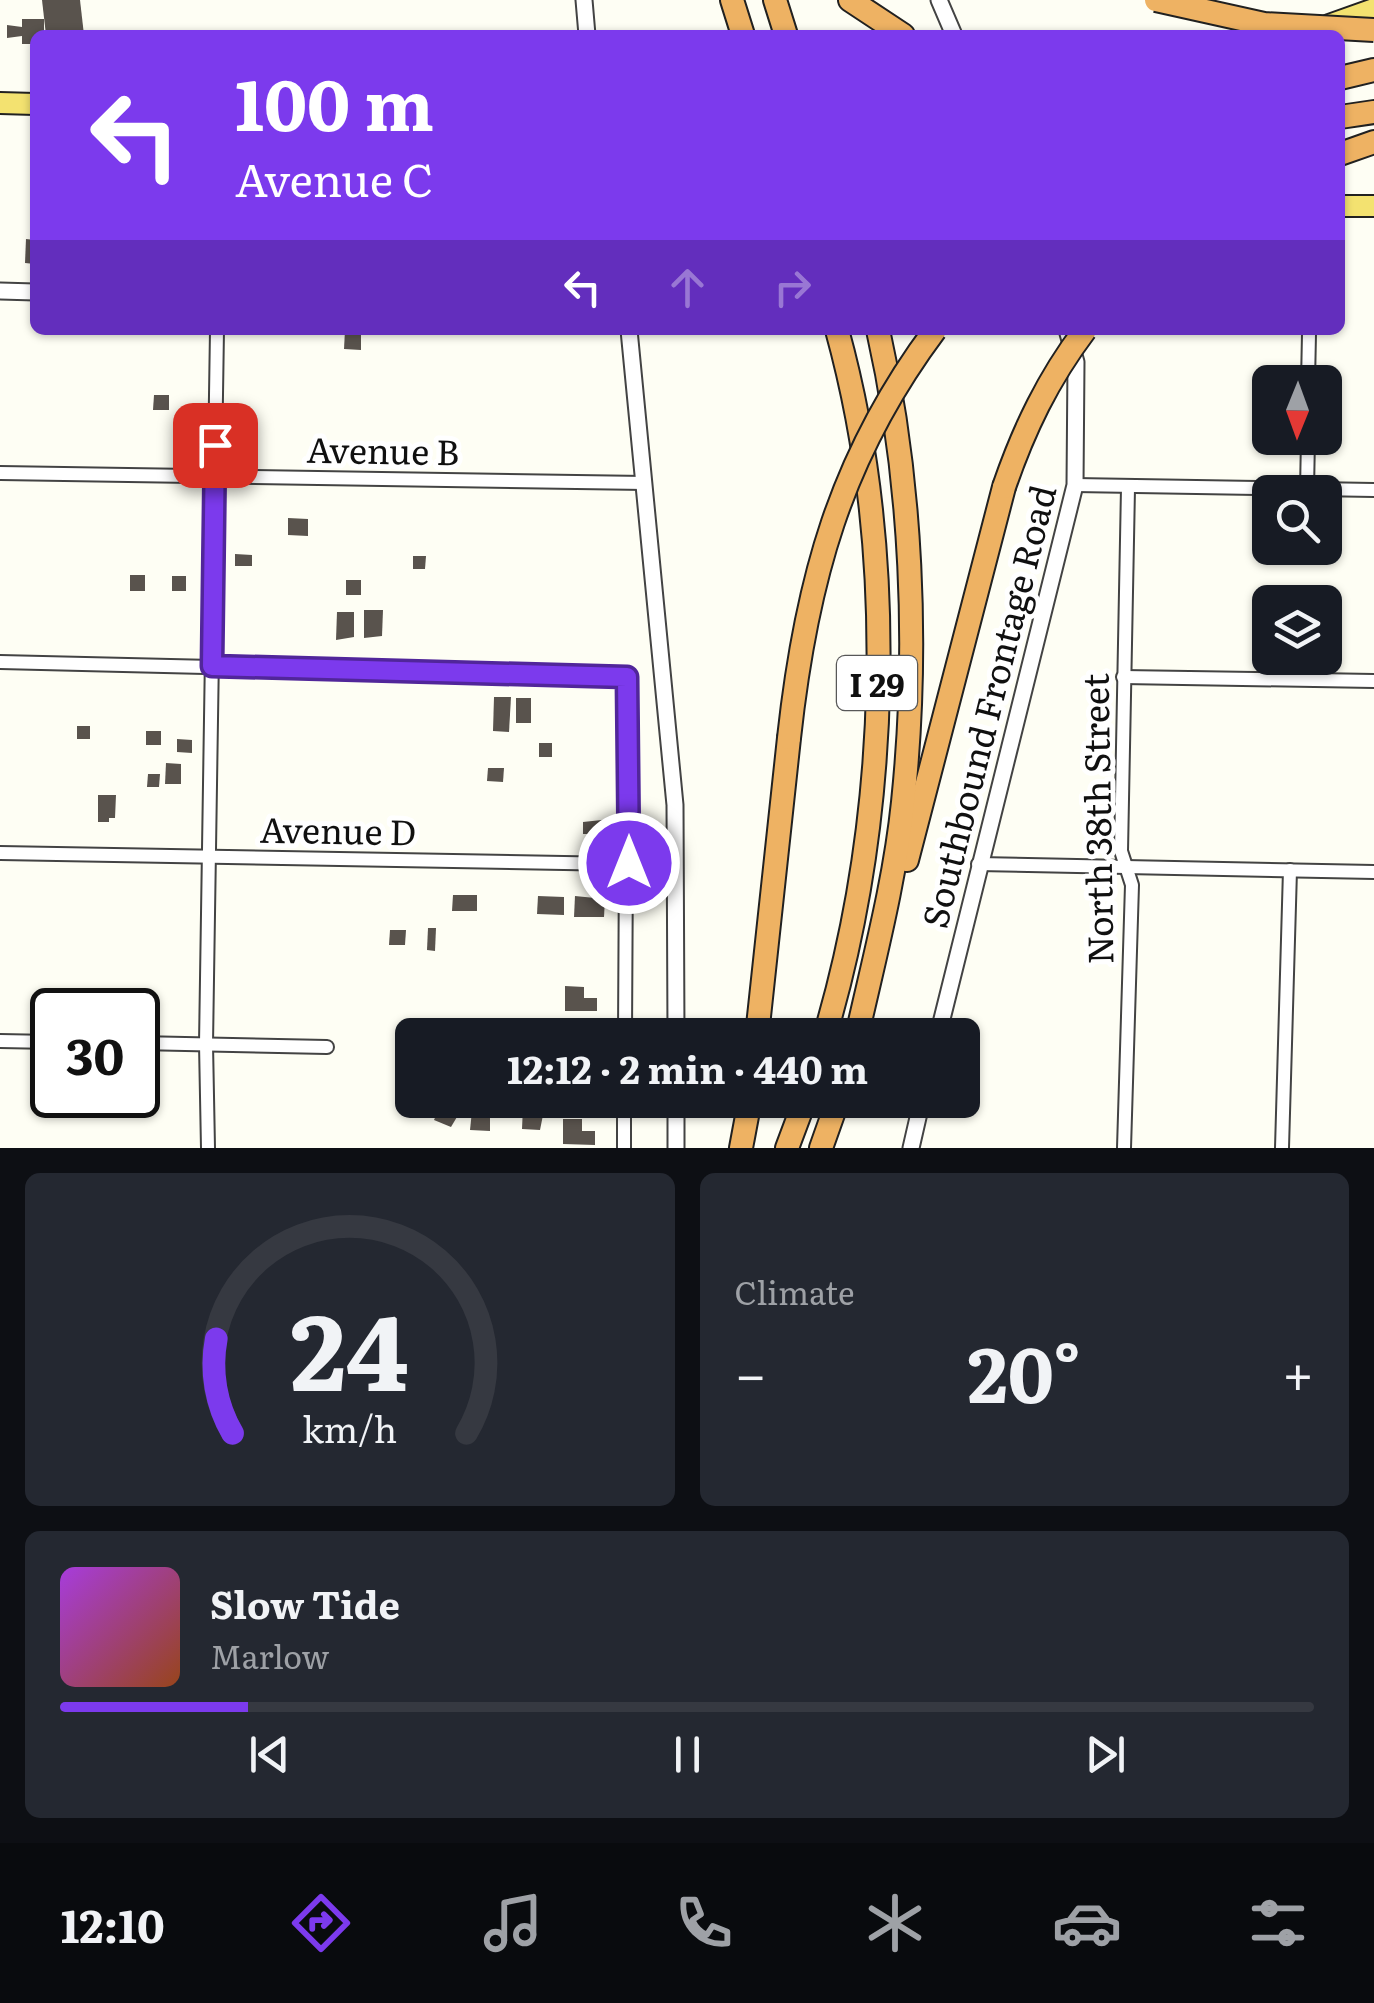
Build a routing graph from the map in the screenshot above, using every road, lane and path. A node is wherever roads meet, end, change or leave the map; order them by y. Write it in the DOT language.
graph roads {
  1 [pos="584,0"];
  2 [pos="732,0"];
  3 [pos="775,0"];
  4 [pos="850,0"];
  5 [pos="939,0"];
  6 [pos="1156,0"];
  7 [pos="1374,9"];
  8 [pos="587,30"];
  9 [pos="742,30"];
  10 [pos="784,30"];
  11 [pos="895,30"];
  12 [pos="952,30"];
  13 [pos="1316,30"];
  14 [pos="1374,30"];
  15 [pos="1374,70"];
  16 [pos="1345,77"];
  17 [pos="0,104"];
  18 [pos="30,104"];
  19 [pos="1374,112"];
  20 [pos="1345,116"];
  21 [pos="1374,142"];
  22 [pos="1345,152"];
  23 [pos="1345,206"];
  24 [pos="1374,206"];
  25 [pos="0,292"];
  26 [pos="30,292"];
  27 [pos="217,335"];
  28 [pos="630,335"];
  29 [pos="838,335"];
  30 [pos="879,335"];
  31 [pos="931,335"];
  32 [pos="1068,335"];
  33 [pos="1081,335"];
  34 [pos="1309,335"];
  35 [pos="1308,365"];
  36 [pos="0,473"];
  37 [pos="215,476"];
  38 [pos="645,483"];
  39 [pos="1075,485"];
  40 [pos="1128,488"];
  41 [pos="1252,489"];
  42 [pos="1342,490"];
  43 [pos="1374,490"];
  44 [pos="0,662"];
  45 [pos="212,666"];
  46 [pos="1123,678"];
  47 [pos="1374,680"];
  48 [pos="0,853"];
  49 [pos="208,857"];
  50 [pos="629,863"];
  51 [pos="978,864"];
  52 [pos="676,865"];
  53 [pos="1126,869"];
  54 [pos="1290,870"];
  55 [pos="1374,872"];
  56 [pos="874,958"];
  57 [pos="625,1018"];
  58 [pos="676,1018"];
  59 [pos="759,1018"];
  60 [pos="828,1018"];
  61 [pos="860,1018"];
  62 [pos="942,1018"];
  63 [pos="0,1041"];
  64 [pos="30,1042"];
  65 [pos="160,1043"];
  66 [pos="206,1044"];
  67 [pos="327,1047"];
  68 [pos="624,1118"];
  69 [pos="676,1118"];
  70 [pos="747,1118"];
  71 [pos="798,1118"];
  72 [pos="832,1118"];
  73 [pos="918,1118"];
  74 [pos="208,1148"];
  75 [pos="624,1148"];
  76 [pos="676,1148"];
  77 [pos="741,1148"];
  78 [pos="787,1148"];
  79 [pos="822,1148"];
  80 [pos="911,1148"];
  81 [pos="1124,1148"];
  82 [pos="1282,1148"];
  1 -- 8 [label="street"];
  2 -- 9 [label="highway"];
  3 -- 10 [label="highway"];
  4 -- 11 [label="highway"];
  5 -- 12 [label="street"];
  6 -- 14 [label="highway, bridge"];
  7 -- 13 [label="main road"];
  15 -- 16 [label="highway"];
  17 -- 18 [label="main road"];
  19 -- 20 [label="highway"];
  21 -- 22 [label="highway"];
  23 -- 24 [label="main road"];
  25 -- 26 [label="street"];
  27 -- 37 [label="street"];
  28 -- 38 [label="street"];
  29 -- 60 [label="highway, I 29"];
  30 -- 56 [label="highway, I 29"];
  31 -- 59 [label="highway, bridge"];
  32 -- 39 [label="street, Southbound Frontage Road"];
  33 -- 56 [label="highway, bridge"];
  34 -- 35 [label="street"];
  36 -- 37 [label="street, Avenue B"];
  37 -- 38 [label="street, Avenue B"];
  37 -- 45 [label="street"];
  38 -- 52 [label="street"];
  39 -- 40 [label="street"];
  39 -- 51 [label="street, Southbound Frontage Road"];
  40 -- 41 [label="street"];
  40 -- 46 [label="street, North 38th Street"];
  42 -- 43 [label="street"];
  44 -- 45 [label="street"];
  45 -- 49 [label="street"];
  45 -- 50 [label="street"];
  46 -- 47 [label="street"];
  46 -- 53 [label="street, North 38th Street"];
  48 -- 49 [label="street, Avenue D"];
  49 -- 50 [label="street, Avenue D"];
  49 -- 66 [label="street"];
  50 -- 52 [label="street, Avenue D"];
  50 -- 57 [label="street"];
  51 -- 53 [label="street"];
  51 -- 62 [label="street, Southbound Frontage Road"];
  52 -- 58 [label="street"];
  53 -- 54 [label="street"];
  53 -- 81 [label="street, North 38th Street"];
  54 -- 55 [label="street"];
  54 -- 82 [label="street"];
  56 -- 61 [label="highway, I 29"];
  63 -- 64 [label="street"];
  65 -- 66 [label="street"];
  66 -- 67 [label="street"];
  66 -- 74 [label="street"];
  68 -- 75 [label="street"];
  69 -- 76 [label="street"];
  70 -- 77 [label="highway"];
  71 -- 78 [label="highway"];
  72 -- 79 [label="highway"];
  73 -- 80 [label="street"];
}
